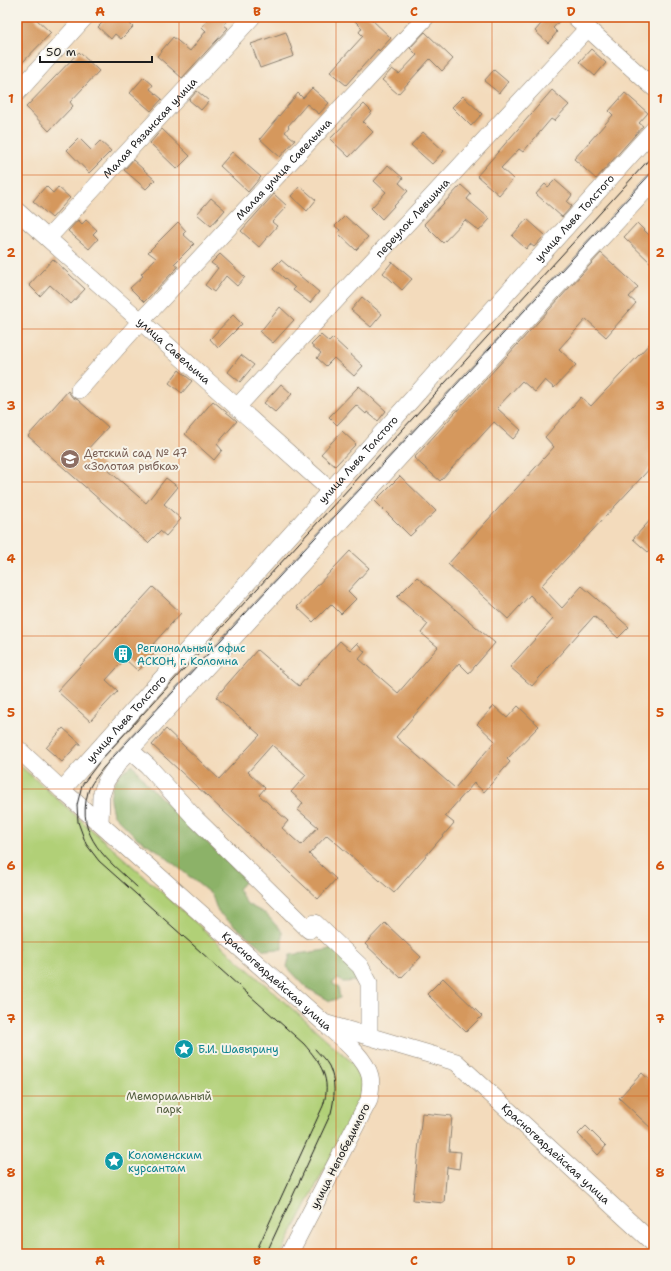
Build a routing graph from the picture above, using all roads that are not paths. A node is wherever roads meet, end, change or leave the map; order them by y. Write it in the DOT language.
graph roads {
  1 [pos="86,17"];
  2 [pos="252,17"];
  3 [pos="426,17"];
  4 [pos="575,17"];
  5 [pos="588,28"];
  6 [pos="654,88"];
  7 [pos="17,93"];
  8 [pos="654,129"];
  9 [pos="654,181"];
  10 [pos="17,210"];
  11 [pos="48,238"];
  12 [pos="141,321"];
  13 [pos="79,390"];
  14 [pos="238,407"];
  15 [pos="330,490"];
  16 [pos="17,748"];
  17 [pos="130,750"];
  18 [pos="62,790"];
  19 [pos="100,823"];
  20 [pos="323,1022"];
  21 [pos="369,1036"];
  22 [pos="654,1244"];
  23 [pos="289,1254"];
  1 -- 7 [label="street"];
  2 -- 11 [label="street, Малая Рязанская улица"];
  3 -- 12 [label="street, Малая улица Савельича"];
  4 -- 5 [label="street"];
  5 -- 6 [label="street"];
  5 -- 14 [label="street, переулок Левшина"];
  8 -- 15 [label="street, улица Льва Толстого"];
  9 -- 17 [label="street"];
  10 -- 11 [label="street, улица Савельича"];
  11 -- 12 [label="street, улица Савельича"];
  12 -- 13 [label="street, Малая улица Савельича"];
  12 -- 14 [label="street, улица Савельича"];
  14 -- 15 [label="street, улица Савельича"];
  15 -- 18 [label="street, улица Льва Толстого"];
  16 -- 18 [label="street, Красногвардейская улица"];
  17 -- 19 [label="street"];
  17 -- 21 [label="street"];
  18 -- 19 [label="street, Красногвардейская улица"];
  19 -- 20 [label="street, Красногвардейская улица"];
  20 -- 21 [label="street, Красногвардейская улица"];
  20 -- 23 [label="street, улица Непобедимого"];
  21 -- 22 [label="street, Красногвардейская улица"];
}
